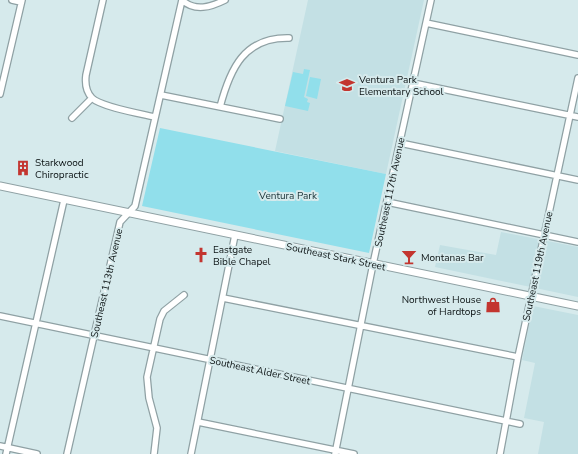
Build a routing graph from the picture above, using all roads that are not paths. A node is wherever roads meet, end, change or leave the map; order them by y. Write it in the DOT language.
graph roads {
  1 [pos="12,0"];
  2 [pos="103,0"];
  3 [pos="182,0"];
  4 [pos="225,0"];
  5 [pos="431,0"];
  6 [pos="22,1"];
  7 [pos="426,24"];
  8 [pos="289,38"];
  9 [pos="578,55"];
  10 [pos="3,67"];
  11 [pos="578,78"];
  12 [pos="413,83"];
  13 [pos="0,94"];
  14 [pos="160,95"];
  15 [pos="92,98"];
  16 [pos="220,107"];
  17 [pos="570,116"];
  18 [pos="155,117"];
  19 [pos="578,117"];
  20 [pos="72,118"];
  21 [pos="280,120"];
  22 [pos="400,143"];
  23 [pos="557,175"];
  24 [pos="578,180"];
  25 [pos="0,186"];
  26 [pos="64,200"];
  27 [pos="387,202"];
  28 [pos="128,213"];
  29 [pos="235,235"];
  30 [pos="544,235"];
  31 [pos="578,242"];
  32 [pos="373,264"];
  33 [pos="184,295"];
  34 [pos="531,296"];
  35 [pos="223,298"];
  36 [pos="578,306"];
  37 [pos="0,316"];
  38 [pos="36,324"];
  39 [pos="361,325"];
  40 [pos="94,336"];
  41 [pos="153,347"];
  42 [pos="518,357"];
  43 [pos="210,360"];
  44 [pos="348,387"];
  45 [pos="506,420"];
  46 [pos="198,422"];
  47 [pos="520,424"];
  48 [pos="0,446"];
  49 [pos="7,451"];
  50 [pos="335,452"];
  51 [pos="37,454"];
  52 [pos="67,454"];
  53 [pos="154,454"];
  54 [pos="191,454"];
  55 [pos="354,454"];
  56 [pos="500,454"];
  1 -- 6 [label="street"];
  2 -- 15 [label="street"];
  3 -- 4 [label="street"];
  3 -- 14 [label="street, Southeast 113th Avenue"];
  5 -- 7 [label="street, Southeast 117th Avenue"];
  6 -- 10 [label="street"];
  7 -- 9 [label="street"];
  7 -- 12 [label="street, Southeast 117th Avenue"];
  8 -- 16 [label="street"];
  10 -- 13 [label="street"];
  11 -- 17 [label="street, Southeast 119th Avenue"];
  12 -- 17 [label="street"];
  12 -- 22 [label="street, Southeast 117th Avenue"];
  14 -- 16 [label="street"];
  14 -- 18 [label="street, Southeast 113th Avenue"];
  15 -- 18 [label="street"];
  15 -- 20 [label="street"];
  16 -- 21 [label="street"];
  17 -- 19 [label="street"];
  17 -- 23 [label="street, Southeast 119th Avenue"];
  18 -- 28 [label="street, Southeast 113th Avenue"];
  22 -- 23 [label="street"];
  22 -- 27 [label="street, Southeast 117th Avenue"];
  23 -- 24 [label="street"];
  23 -- 30 [label="street, Southeast 119th Avenue"];
  25 -- 26 [label="main road, Southeast Stark Street"];
  26 -- 28 [label="main road, Southeast Stark Street"];
  26 -- 38 [label="street"];
  27 -- 30 [label="street"];
  27 -- 32 [label="street, Southeast 117th Avenue"];
  28 -- 29 [label="main road, Southeast Stark Street"];
  28 -- 40 [label="street, Southeast 113th Avenue"];
  29 -- 32 [label="main road, Southeast Stark Street"];
  29 -- 35 [label="street"];
  30 -- 31 [label="street"];
  30 -- 34 [label="street, Southeast 119th Avenue"];
  32 -- 34 [label="main road, Southeast Stark Street"];
  32 -- 39 [label="street, Southeast 117th Avenue"];
  33 -- 41 [label="street"];
  34 -- 36 [label="main road, Southeast Stark Street"];
  34 -- 42 [label="street, Southeast 119th Avenue"];
  35 -- 39 [label="street"];
  35 -- 43 [label="street"];
  37 -- 38 [label="street, Southeast Alder Street"];
  38 -- 40 [label="street, Southeast Alder Street"];
  38 -- 49 [label="street"];
  39 -- 42 [label="street"];
  39 -- 44 [label="street, Southeast 117th Avenue"];
  40 -- 41 [label="street, Southeast Alder Street"];
  40 -- 52 [label="street, Southeast 113th Avenue"];
  41 -- 43 [label="street, Southeast Alder Street"];
  41 -- 53 [label="street"];
  42 -- 45 [label="street, Southeast 119th Avenue"];
  43 -- 44 [label="street, Southeast Alder Street"];
  43 -- 46 [label="street"];
  44 -- 45 [label="street, Southeast Alder Street"];
  44 -- 50 [label="street, Southeast 117th Avenue"];
  45 -- 47 [label="street, Southeast Alder Street"];
  45 -- 56 [label="street, Southeast 119th Avenue"];
  46 -- 50 [label="street"];
  46 -- 54 [label="street"];
  48 -- 49 [label="street"];
  49 -- 51 [label="street"];
  50 -- 55 [label="street"];
}
